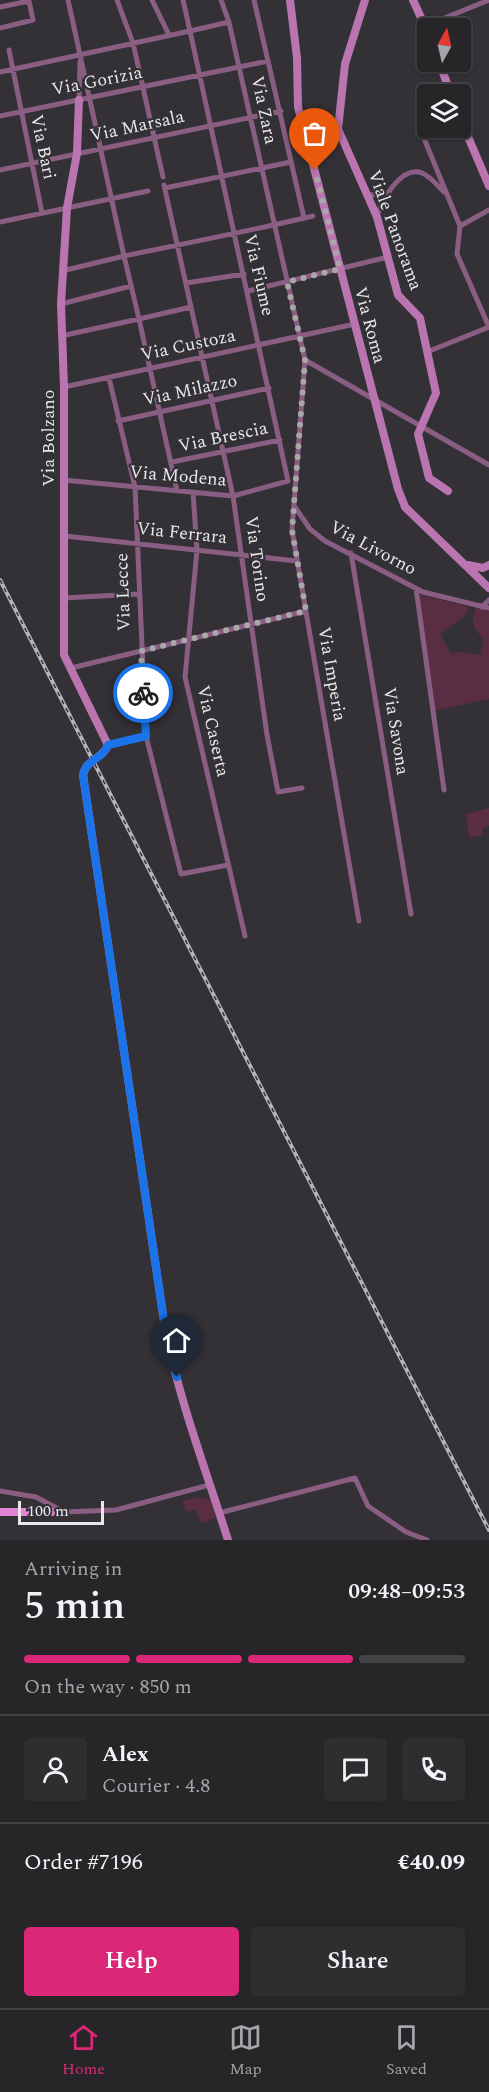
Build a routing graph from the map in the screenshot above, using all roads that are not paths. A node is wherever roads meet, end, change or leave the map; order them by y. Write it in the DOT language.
graph roads {
  1 [pos="68,0"];
  2 [pos="117,0"];
  3 [pos="152,0"];
  4 [pos="183,0"];
  5 [pos="221,0"];
  6 [pos="254,0"];
  7 [pos="290,0"];
  8 [pos="365,0"];
  9 [pos="413,0"];
  10 [pos="489,0"];
  11 [pos="0,7"];
  12 [pos="421,18"];
  13 [pos="450,18"];
  14 [pos="229,22"];
  15 [pos="0,28"];
  16 [pos="190,30"];
  17 [pos="169,35"];
  18 [pos="132,43"];
  19 [pos="9,50"];
  20 [pos="80,54"];
  21 [pos="268,61"];
  22 [pos="239,67"];
  23 [pos="12,69"];
  24 [pos="0,72"];
  25 [pos="200,75"];
  26 [pos="142,87"];
  27 [pos="90,97"];
  28 [pos="79,100"];
  29 [pos="281,111"];
  30 [pos="21,112"];
  31 [pos="0,116"];
  32 [pos="250,118"];
  33 [pos="211,126"];
  34 [pos="154,138"];
  35 [pos="424,138"];
  36 [pos="468,138"];
  37 [pos="100,149"];
  38 [pos="77,153"];
  39 [pos="291,162"];
  40 [pos="32,163"];
  41 [pos="261,168"];
  42 [pos="0,170"];
  43 [pos="221,176"];
  44 [pos="163,177"];
  45 [pos="489,186"];
  46 [pos="148,191"];
  47 [pos="446,193"];
  48 [pos="368,195"];
  49 [pos="387,195"];
  50 [pos="111,199"];
  51 [pos="67,208"];
  52 [pos="489,210"];
  53 [pos="42,213"];
  54 [pos="312,216"];
  55 [pos="377,217"];
  56 [pos="304,218"];
  57 [pos="0,222"];
  58 [pos="273,225"];
  59 [pos="460,226"];
  60 [pos="234,233"];
  61 [pos="177,245"];
  62 [pos="124,256"];
  63 [pos="388,256"];
  64 [pos="340,269"];
  65 [pos="62,271"];
  66 [pos="244,274"];
  67 [pos="287,282"];
  68 [pos="186,283"];
  69 [pos="131,286"];
  70 [pos="248,291"];
  71 [pos="61,304"];
  72 [pos="191,307"];
  73 [pos="139,319"];
  74 [pos="355,324"];
  75 [pos="489,327"];
  76 [pos="60,336"];
  77 [pos="300,337"];
  78 [pos="260,346"];
  79 [pos="427,352"];
  80 [pos="203,357"];
  81 [pos="305,360"];
  82 [pos="150,369"];
  83 [pos="109,378"];
  84 [pos="64,387"];
  85 [pos="268,388"];
  86 [pos="211,400"];
  87 [pos="376,402"];
  88 [pos="160,411"];
  89 [pos="118,421"];
  90 [pos="420,426"];
  91 [pos="280,441"];
  92 [pos="223,452"];
  93 [pos="172,462"];
  94 [pos="489,465"];
  95 [pos="63,480"];
  96 [pos="288,481"];
  97 [pos="135,487"];
  98 [pos="448,490"];
  99 [pos="177,491"];
  100 [pos="193,492"];
  101 [pos="233,496"];
  102 [pos="294,506"];
  103 [pos="64,536"];
  104 [pos="136,543"];
  105 [pos="197,550"];
  106 [pos="351,554"];
  107 [pos="241,555"];
  108 [pos="297,561"];
  109 [pos="467,565"];
  110 [pos="489,565"];
  111 [pos="478,567"];
  112 [pos="489,575"];
  113 [pos="416,588"];
  114 [pos="489,588"];
  115 [pos="138,594"];
  116 [pos="64,598"];
  117 [pos="489,600"];
  118 [pos="482,607"];
  119 [pos="489,607"];
  120 [pos="306,611"];
  121 [pos="250,624"];
  122 [pos="189,639"];
  123 [pos="141,651"];
  124 [pos="71,668"];
  125 [pos="146,736"];
  126 [pos="108,745"];
  127 [pos="302,788"];
  128 [pos="444,790"];
  129 [pos="228,865"];
  130 [pos="411,914"];
  131 [pos="359,921"];
  132 [pos="245,936"];
  133 [pos="209,1485"];
  134 [pos="0,1491"];
  135 [pos="0,1512"];
  136 [pos="64,1512"];
  137 [pos="219,1513"];
  138 [pos="228,1540"];
  139 [pos="427,1540"];
  1 -- 20 [label="street"];
  2 -- 18 [label="street"];
  3 -- 17 [label="street"];
  4 -- 16 [label="street, Via Fiume"];
  5 -- 14 [label="street, Via Zara"];
  6 -- 21 [label="street"];
  7 -- 64 [label="street, Via Roma"];
  8 -- 48 [label="street, Viale Panorama"];
  9 -- 12 [label="street"];
  10 -- 13 [label="street"];
  11 -- 15 [label="street"];
  14 -- 16 [label="street"];
  14 -- 22 [label="street, Via Zara"];
  16 -- 17 [label="street"];
  16 -- 25 [label="street, Via Fiume"];
  17 -- 18 [label="street"];
  18 -- 20 [label="street"];
  18 -- 26 [label="street"];
  19 -- 23 [label="street, Via Bari"];
  20 -- 23 [label="street"];
  20 -- 27 [label="street"];
  20 -- 28 [label="street"];
  21 -- 22 [label="street"];
  21 -- 29 [label="street"];
  22 -- 25 [label="street, Via Gorizia"];
  22 -- 32 [label="street, Via Zara"];
  23 -- 24 [label="street"];
  23 -- 30 [label="street, Via Bari"];
  25 -- 26 [label="street, Via Gorizia"];
  25 -- 33 [label="street, Via Fiume"];
  26 -- 27 [label="street, Via Gorizia"];
  26 -- 34 [label="street"];
  27 -- 28 [label="street, Via Gorizia"];
  27 -- 37 [label="street"];
  28 -- 30 [label="street, Via Gorizia"];
  28 -- 38 [label="street, Via Bolzano"];
  29 -- 32 [label="street, Via Marsala"];
  29 -- 39 [label="street"];
  30 -- 31 [label="street, Via Gorizia"];
  30 -- 40 [label="street, Via Bari"];
  32 -- 33 [label="street, Via Marsala"];
  32 -- 41 [label="street, Via Zara"];
  33 -- 34 [label="street, Via Marsala"];
  33 -- 43 [label="street, Via Fiume"];
  34 -- 37 [label="street, Via Marsala"];
  34 -- 44 [label="street"];
  35 -- 47 [label="street"];
  36 -- 45 [label="street"];
  37 -- 38 [label="street, Via Marsala"];
  37 -- 50 [label="street"];
  38 -- 40 [label="street, Via Marsala"];
  38 -- 51 [label="street, Via Bolzano"];
  39 -- 41 [label="street"];
  39 -- 56 [label="street"];
  40 -- 42 [label="street, Via Marsala"];
  40 -- 53 [label="street, Via Bari"];
  41 -- 43 [label="street"];
  41 -- 58 [label="street, Via Zara"];
  43 -- 60 [label="street, Via Fiume"];
  43 -- 61 [label="street"];
  46 -- 50 [label="street"];
  47 -- 49 [label="street"];
  47 -- 59 [label="street"];
  48 -- 49 [label="street"];
  48 -- 55 [label="street, Viale Panorama"];
  49 -- 55 [label="street"];
  50 -- 51 [label="street"];
  50 -- 62 [label="street"];
  51 -- 53 [label="street"];
  51 -- 65 [label="street, Via Bolzano"];
  52 -- 59 [label="street"];
  53 -- 57 [label="street"];
  54 -- 56 [label="street"];
  55 -- 63 [label="street, Viale Panorama"];
  56 -- 58 [label="street"];
  58 -- 60 [label="street"];
  58 -- 67 [label="street, Via Zara"];
  59 -- 75 [label="street"];
  60 -- 61 [label="street"];
  60 -- 66 [label="street, Via Fiume"];
  61 -- 62 [label="street"];
  61 -- 68 [label="street, Via Torino"];
  62 -- 65 [label="street"];
  62 -- 69 [label="street"];
  63 -- 64 [label="street"];
  63 -- 79 [label="street, Viale Panorama"];
  64 -- 67 [label="street"];
  64 -- 74 [label="street, Via Roma"];
  65 -- 71 [label="street, Via Bolzano"];
  66 -- 68 [label="street"];
  66 -- 70 [label="street, Via Fiume"];
  67 -- 70 [label="street"];
  67 -- 77 [label="street, Via Zara"];
  68 -- 72 [label="street, Via Torino"];
  69 -- 71 [label="street"];
  69 -- 73 [label="street"];
  70 -- 78 [label="street, Via Fiume"];
  71 -- 76 [label="street, Via Bolzano"];
  72 -- 73 [label="street"];
  72 -- 80 [label="street, Via Torino"];
  73 -- 76 [label="street"];
  73 -- 82 [label="street"];
  74 -- 77 [label="street, Via Custoza"];
  74 -- 87 [label="street, Via Roma"];
  75 -- 79 [label="street"];
  76 -- 84 [label="street, Via Bolzano"];
  77 -- 78 [label="street, Via Custoza"];
  77 -- 81 [label="street, Via Zara"];
  78 -- 80 [label="street, Via Custoza"];
  78 -- 85 [label="street, Via Fiume"];
  79 -- 90 [label="street, Viale Panorama"];
  80 -- 82 [label="street, Via Custoza"];
  80 -- 86 [label="street, Via Torino"];
  81 -- 87 [label="street"];
  81 -- 102 [label="street, Via Imperia"];
  82 -- 83 [label="street, Via Custoza"];
  82 -- 88 [label="street"];
  83 -- 84 [label="street, Via Custoza"];
  83 -- 89 [label="street, Via Lecce"];
  84 -- 95 [label="street, Via Bolzano"];
  85 -- 86 [label="street, Via Milazzo"];
  85 -- 91 [label="street, Via Fiume"];
  86 -- 88 [label="street, Via Milazzo"];
  86 -- 92 [label="street, Via Torino"];
  87 -- 90 [label="street"];
  87 -- 109 [label="street, Via Roma"];
  88 -- 89 [label="street, Via Milazzo"];
  88 -- 93 [label="street"];
  89 -- 97 [label="street, Via Lecce"];
  90 -- 94 [label="street"];
  90 -- 98 [label="street"];
  91 -- 92 [label="street, Via Brescia"];
  91 -- 96 [label="street, Via Fiume"];
  92 -- 93 [label="street, Via Brescia"];
  92 -- 101 [label="street, Via Torino"];
  93 -- 99 [label="street"];
  95 -- 97 [label="street, Via Modena"];
  95 -- 103 [label="street, Via Bolzano"];
  96 -- 101 [label="street, Via Modena"];
  97 -- 99 [label="street, Via Modena"];
  97 -- 104 [label="street, Via Lecce"];
  99 -- 100 [label="street, Via Modena"];
  100 -- 101 [label="street, Via Modena"];
  100 -- 105 [label="street, Via Caserta"];
  101 -- 107 [label="street, Via Torino"];
  102 -- 106 [label="street, Via Livorno"];
  102 -- 108 [label="street, Via Imperia"];
  103 -- 104 [label="street, Via Ferrara"];
  103 -- 116 [label="street, Via Bolzano"];
  104 -- 105 [label="street, Via Ferrara"];
  104 -- 115 [label="street, Via Lecce"];
  105 -- 107 [label="street, Via Ferrara"];
  105 -- 122 [label="street, Via Caserta"];
  106 -- 113 [label="street, Via Livorno"];
  106 -- 130 [label="street, Via Savona"];
  107 -- 108 [label="street, Via Ferrara"];
  107 -- 121 [label="street, Via Torino"];
  108 -- 120 [label="street, Via Imperia"];
  109 -- 111 [label="street"];
  109 -- 114 [label="street, Via Roma"];
  110 -- 111 [label="street"];
  111 -- 112 [label="street"];
  113 -- 118 [label="street, Via Livorno"];
  113 -- 128 [label="street"];
  115 -- 116 [label="street"];
  115 -- 123 [label="street, Via Lecce"];
  116 -- 124 [label="street, Via Bolzano"];
  117 -- 118 [label="street"];
  118 -- 119 [label="street, Via Livorno"];
  120 -- 121 [label="street"];
  120 -- 131 [label="street, Via Imperia"];
  121 -- 122 [label="street"];
  121 -- 127 [label="street, Via Torino"];
  122 -- 123 [label="street"];
  122 -- 129 [label="street, Via Caserta"];
  123 -- 124 [label="street"];
  123 -- 125 [label="street, Via Lecce"];
  124 -- 126 [label="street, Via Bolzano"];
  125 -- 126 [label="street"];
  125 -- 129 [label="street, Via Lecce"];
  126 -- 133 [label="street"];
  129 -- 132 [label="street, Via Caserta"];
  133 -- 136 [label="street"];
  133 -- 137 [label="street"];
  134 -- 136 [label="street"];
  135 -- 136 [label="main road"];
  137 -- 138 [label="street"];
  137 -- 139 [label="street"];
}
